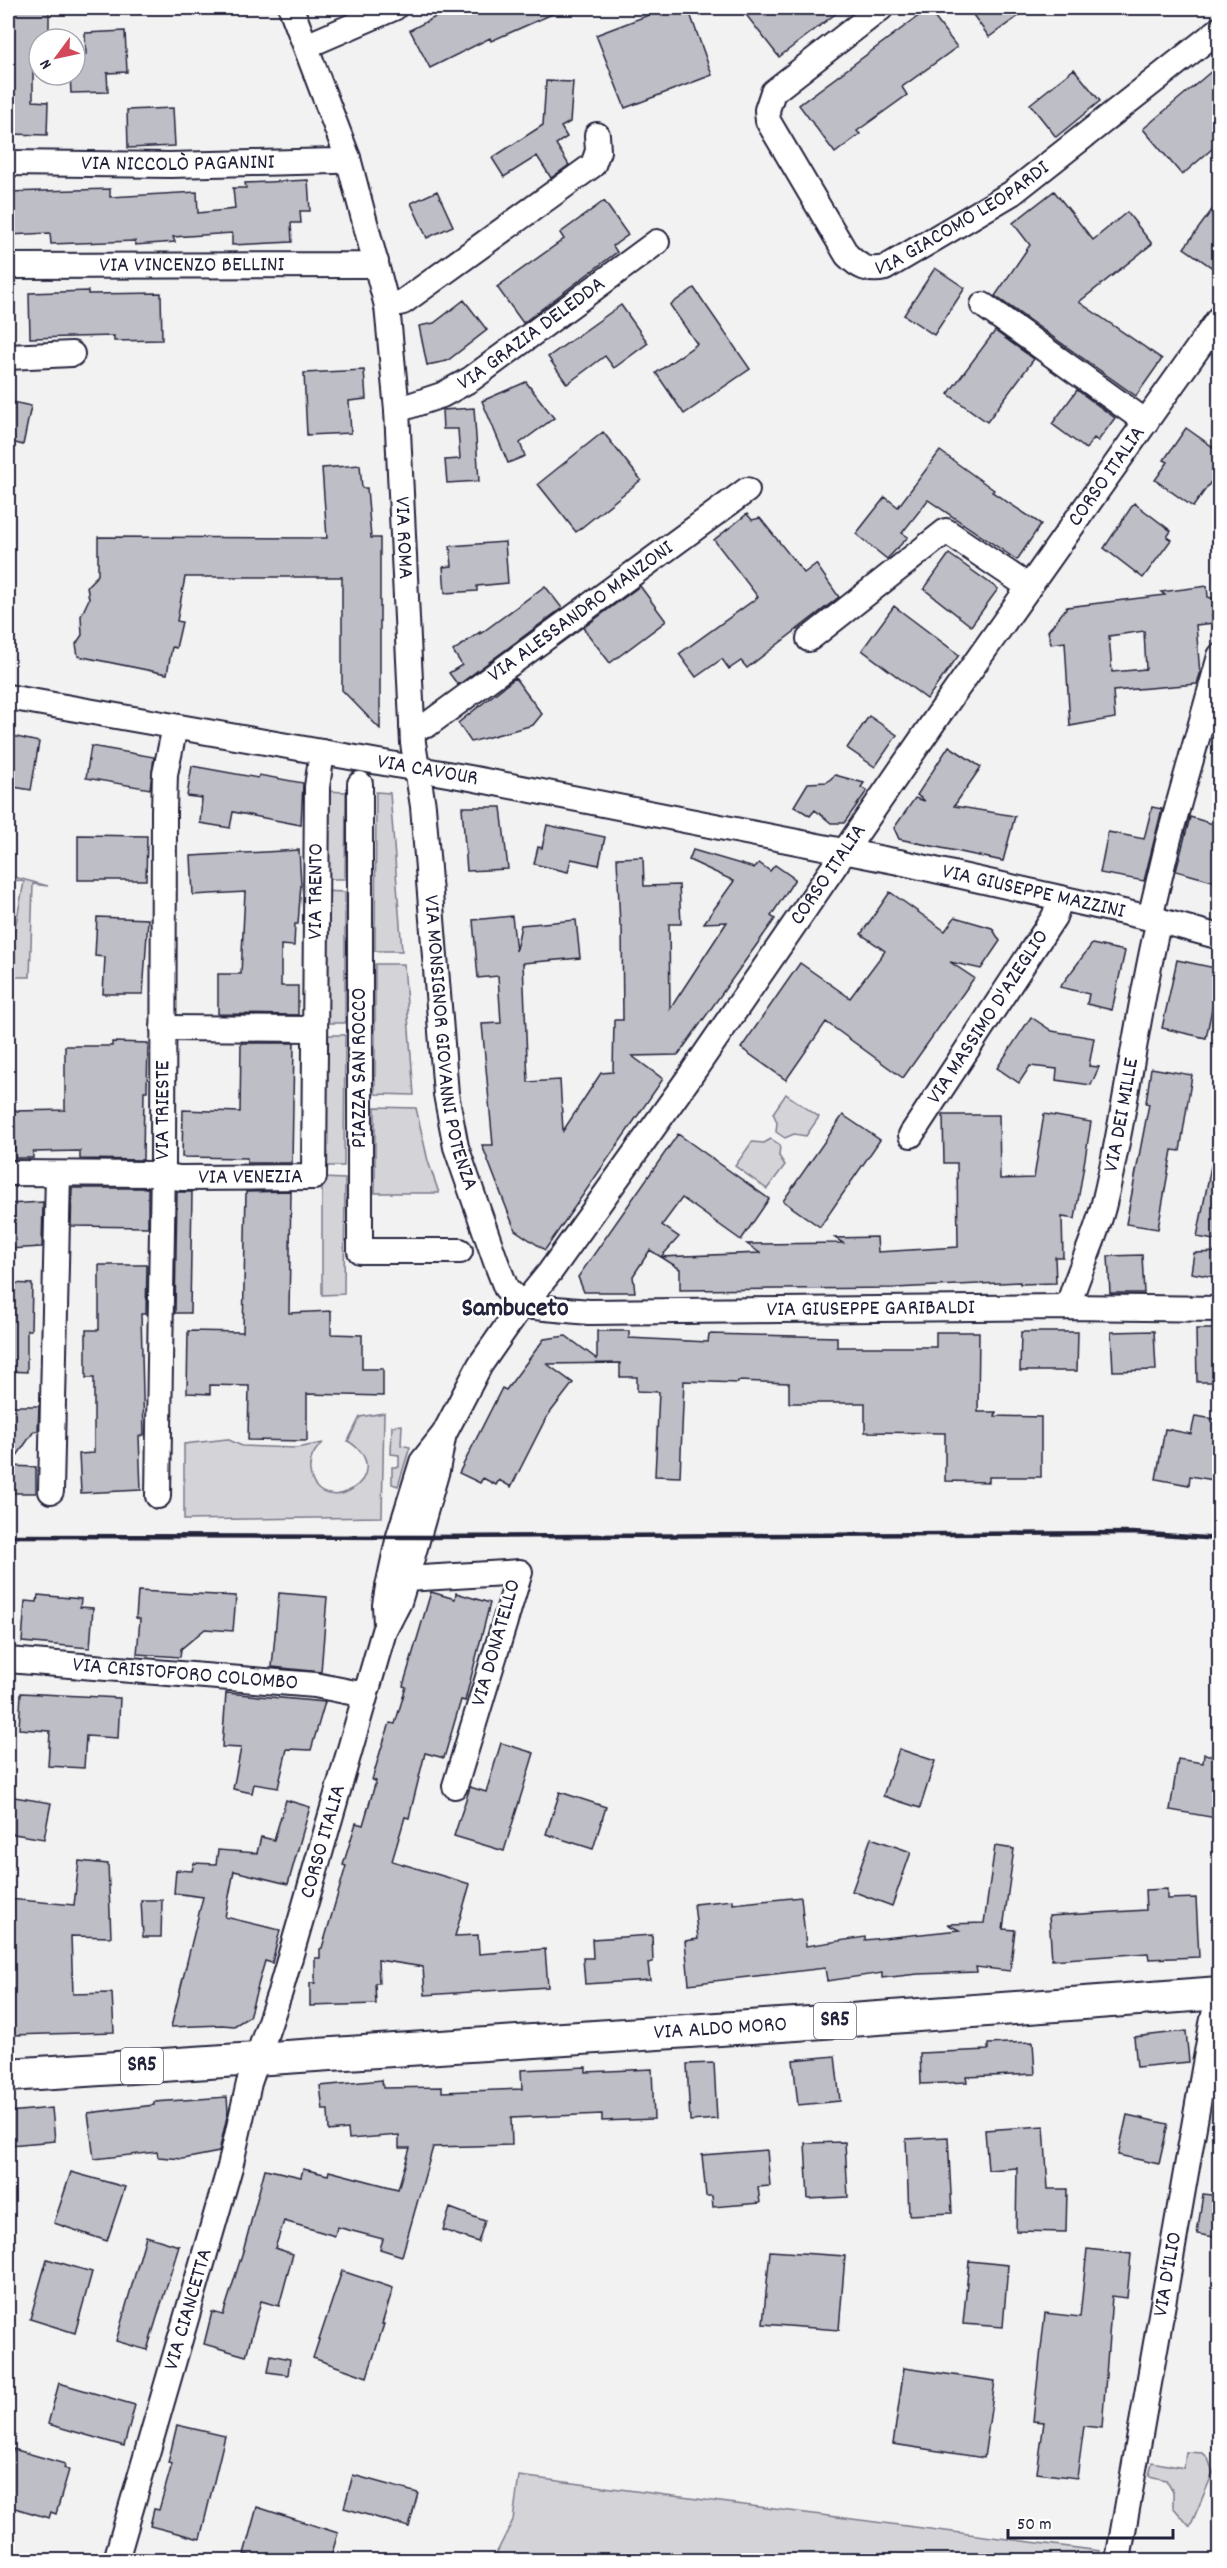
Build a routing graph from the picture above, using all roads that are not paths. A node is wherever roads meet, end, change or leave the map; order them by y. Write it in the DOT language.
graph roads {
  1 [pos="291,8"];
  2 [pos="394,8"];
  3 [pos="880,8"];
  4 [pos="1220,29"];
  5 [pos="306,46"];
  6 [pos="597,135"];
  7 [pos="348,158"];
  8 [pos="8,163"];
  9 [pos="657,242"];
  10 [pos="376,262"];
  11 [pos="8,266"];
  12 [pos="983,305"];
  13 [pos="387,306"];
  14 [pos="1220,317"];
  15 [pos="72,354"];
  16 [pos="8,357"];
  17 [pos="396,410"];
  18 [pos="1146,422"];
  19 [pos="747,490"];
  20 [pos="1029,587"];
  21 [pos="809,639"];
  22 [pos="1220,657"];
  23 [pos="8,698"];
  24 [pos="412,726"];
  25 [pos="175,727"];
  26 [pos="322,752"];
  27 [pos="418,769"];
  28 [pos="360,784"];
  29 [pos="846,852"];
  30 [pos="1061,898"];
  31 [pos="1155,919"];
  32 [pos="1220,936"];
  33 [pos="163,1028"];
  34 [pos="314,1029"];
  35 [pos="911,1134"];
  36 [pos="8,1173"];
  37 [pos="58,1173"];
  38 [pos="163,1176"];
  39 [pos="314,1177"];
  40 [pos="460,1251"];
  41 [pos="523,1306"];
  42 [pos="1068,1307"];
  43 [pos="1220,1309"];
  44 [pos="444,1434"];
  45 [pos="51,1491"];
  46 [pos="158,1496"];
  47 [pos="406,1579"];
  48 [pos="386,1624"];
  49 [pos="8,1660"];
  50 [pos="365,1695"];
  51 [pos="455,1786"];
  52 [pos="1219,1993"];
  53 [pos="257,2059"];
  54 [pos="8,2076"];
  55 [pos="116,2560"];
  56 [pos="1118,2560"];
  1 -- 5 [label="street, VIA ROMA"];
  2 -- 5 [label="street"];
  3 -- 4 [label="street, VIA GIACOMO LEOPARDI"];
  5 -- 7 [label="street, VIA ROMA"];
  6 -- 13 [label="street"];
  7 -- 8 [label="street, VIA NICCOLÒ PAGANINI"];
  7 -- 10 [label="street, VIA ROMA"];
  9 -- 17 [label="street, VIA GRAZIA DELEDDA"];
  10 -- 11 [label="street, VIA VINCENZO BELLINI"];
  10 -- 13 [label="street, VIA ROMA"];
  12 -- 18 [label="street"];
  13 -- 17 [label="street, VIA ROMA"];
  14 -- 18 [label="street, CORSO ITALIA"];
  15 -- 16 [label="street"];
  17 -- 24 [label="street, VIA ROMA"];
  18 -- 20 [label="street, CORSO ITALIA"];
  19 -- 24 [label="street, VIA ALESSANDRO MANZONI"];
  20 -- 21 [label="street"];
  20 -- 29 [label="street, CORSO ITALIA"];
  22 -- 31 [label="street, VIA DEI MILLE"];
  23 -- 25 [label="street, VIA CAVOUR"];
  24 -- 27 [label="street, VIA ROMA"];
  25 -- 26 [label="street, VIA CAVOUR"];
  25 -- 33 [label="street, VIA TRIESTE"];
  26 -- 27 [label="street, VIA CAVOUR"];
  26 -- 34 [label="street, VIA TRENTO"];
  27 -- 29 [label="street, VIA CAVOUR"];
  27 -- 41 [label="street, VIA MONSIGNOR GIOVANNI POTENZA"];
  28 -- 40 [label="street, PIAZZA SAN ROCCO"];
  29 -- 30 [label="street, VIA GIUSEPPE MAZZINI"];
  29 -- 41 [label="street, CORSO ITALIA"];
  30 -- 31 [label="street, VIA GIUSEPPE MAZZINI"];
  30 -- 35 [label="street, VIA MASSIMO D'AZEGLIO"];
  31 -- 32 [label="street, VIA GIUSEPPE MAZZINI"];
  31 -- 42 [label="street, VIA DEI MILLE"];
  33 -- 34 [label="street"];
  33 -- 38 [label="street, VIA TRIESTE"];
  34 -- 39 [label="street, VIA TRENTO"];
  36 -- 37 [label="street, VIA VENEZIA"];
  37 -- 38 [label="street, VIA VENEZIA"];
  37 -- 45 [label="street"];
  38 -- 39 [label="street, VIA VENEZIA"];
  38 -- 46 [label="street, VIA TRIESTE"];
  41 -- 42 [label="street, VIA GIUSEPPE GARIBALDI"];
  41 -- 44 [label="street, CORSO ITALIA"];
  42 -- 43 [label="street, VIA GIUSEPPE GARIBALDI"];
  44 -- 47 [label="street, CORSO ITALIA"];
  44 -- 48 [label="street, CORSO ITALIA"];
  47 -- 48 [label="street, CORSO ITALIA"];
  47 -- 51 [label="street, VIA DONATELLO"];
  48 -- 50 [label="street, CORSO ITALIA"];
  49 -- 50 [label="street, VIA CRISTOFORO COLOMBO"];
  50 -- 53 [label="street, CORSO ITALIA"];
  52 -- 53 [label="main road, VIA ALDO MORO / SR5"];
  52 -- 56 [label="street, VIA D'ILIO"];
  53 -- 54 [label="main road, SR5"];
  53 -- 55 [label="street, VIA CIANCETTA"];
}
